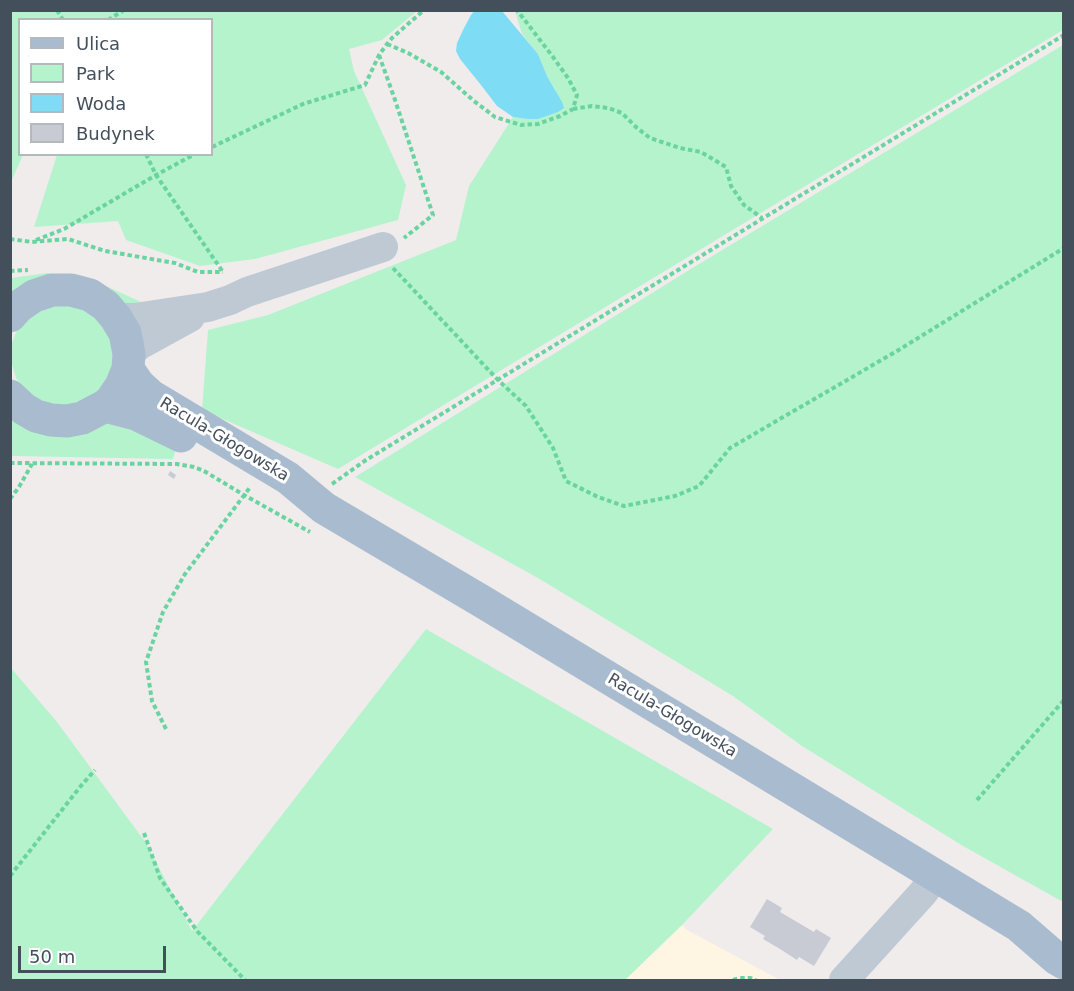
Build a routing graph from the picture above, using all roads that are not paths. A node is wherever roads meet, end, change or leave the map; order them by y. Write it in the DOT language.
graph roads {
  1 [pos="383,247"];
  2 [pos="208,307"];
  3 [pos="13,309"];
  4 [pos="117,318"];
  5 [pos="128,362"];
  6 [pos="15,405"];
  7 [pos="105,406"];
  8 [pos="318,503"];
  9 [pos="936,876"];
  10 [pos="1019,926"];
  11 [pos="1064,940"];
  12 [pos="1064,963"];
  13 [pos="844,981"];
  1 -- 2 [label="street"];
  2 -- 4 [label="street"];
  2 -- 5 [label="street"];
  3 -- 4 [label="main road"];
  4 -- 5 [label="main road"];
  5 -- 7 [label="main road"];
  5 -- 8 [label="main road, Racula-Głogowska"];
  6 -- 7 [label="main road"];
  7 -- 8 [label="main road, Racula-Głogowska"];
  8 -- 9 [label="main road, Racula-Głogowska"];
  9 -- 10 [label="main road, Racula-Głogowska"];
  9 -- 13 [label="street"];
  10 -- 11 [label="main road, Racula-Głogowska"];
  10 -- 12 [label="main road, Racula-Głogowska"];
}
